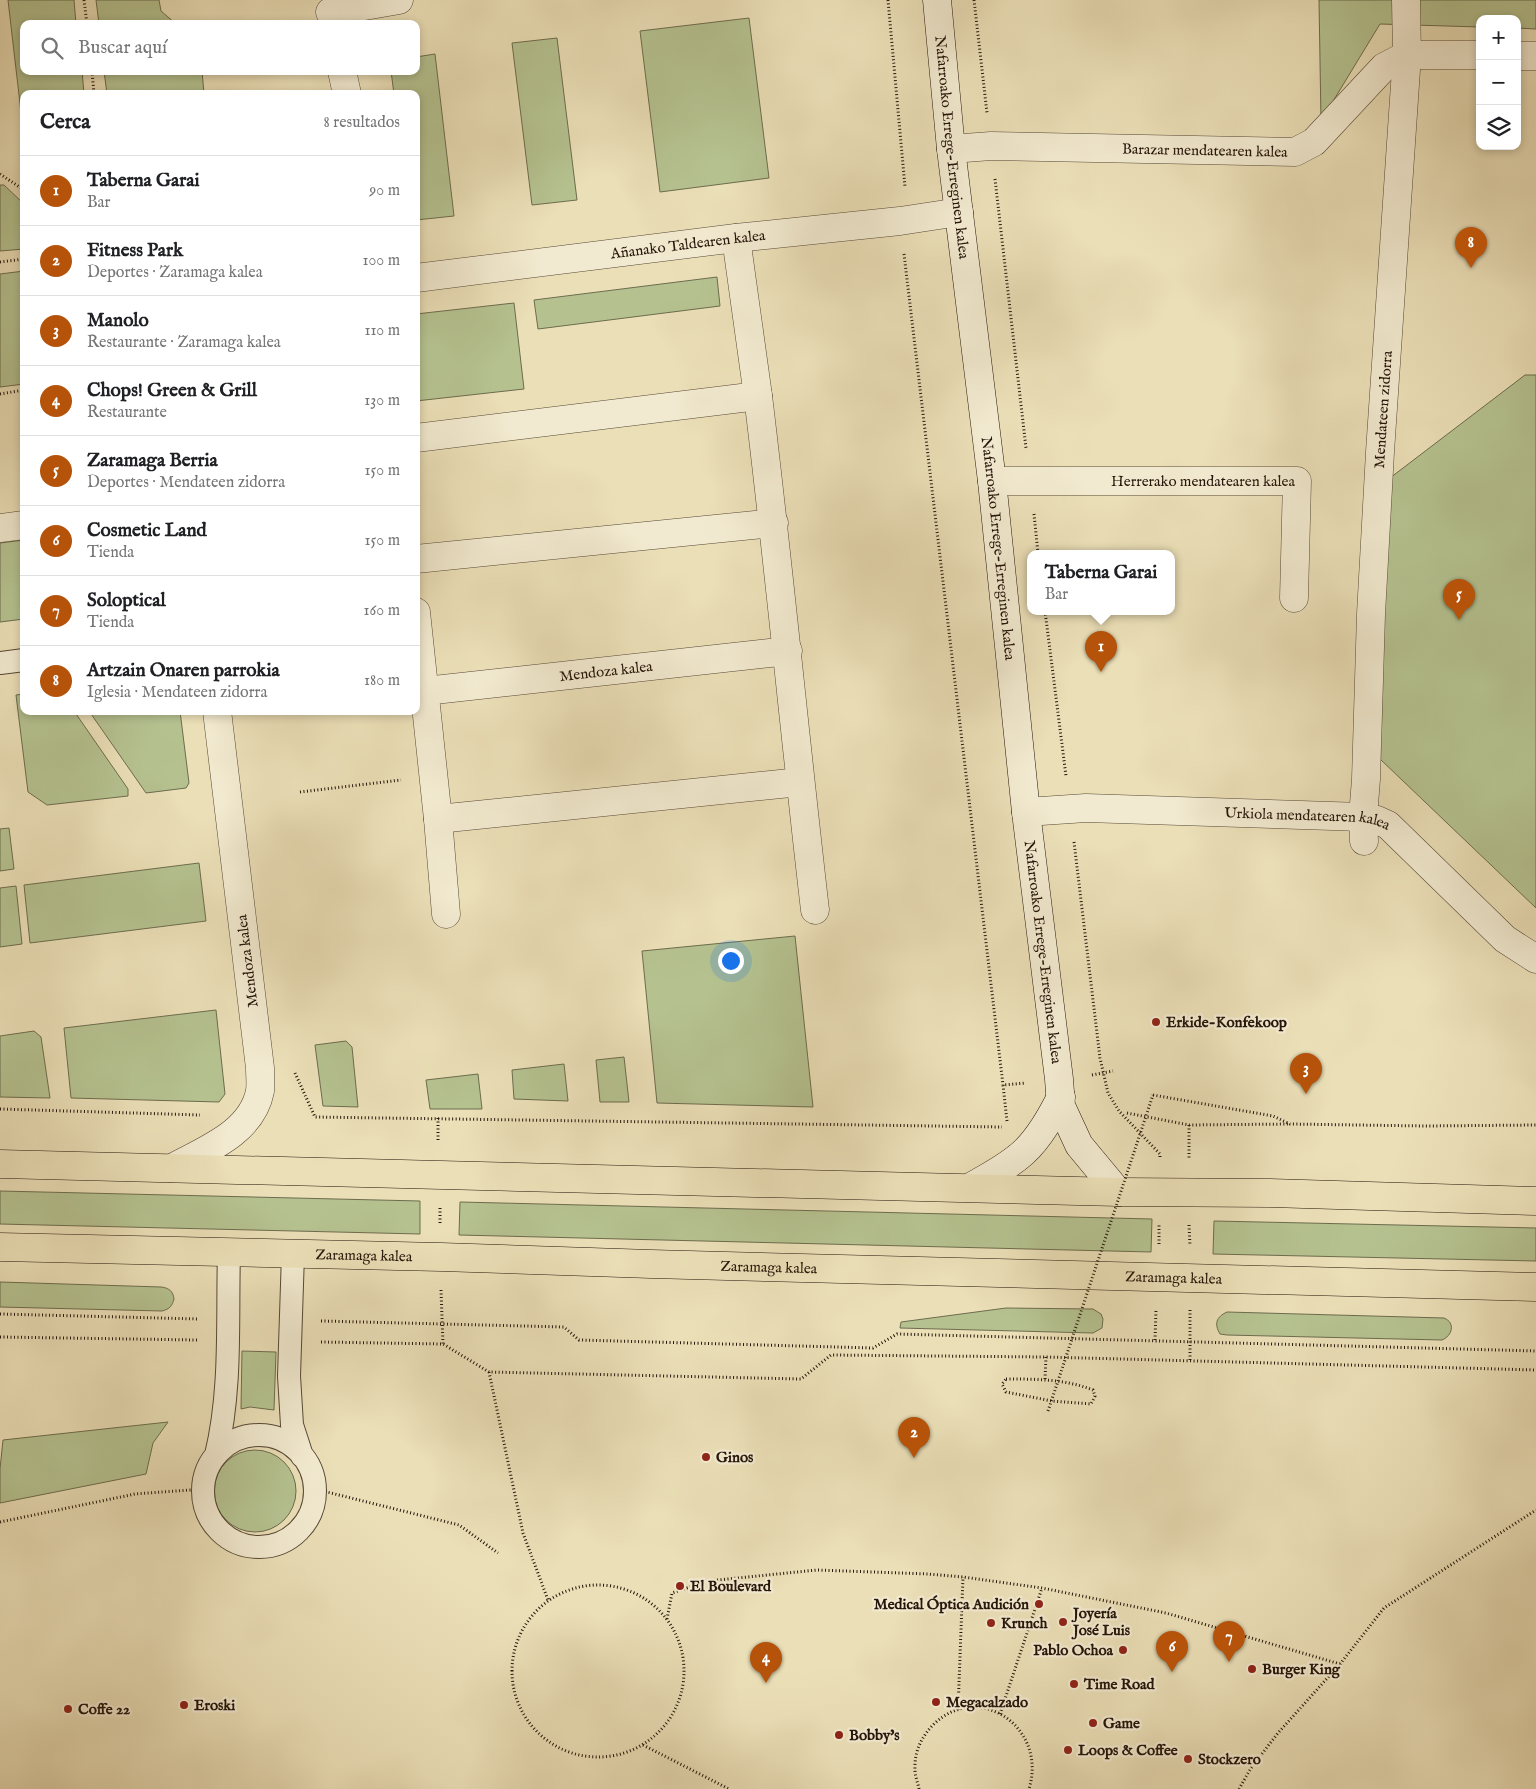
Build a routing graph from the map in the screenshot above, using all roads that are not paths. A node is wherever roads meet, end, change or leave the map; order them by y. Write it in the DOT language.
graph roads {
  1 [pos="399,0"];
  2 [pos="937,0"];
  3 [pos="1406,0"];
  4 [pos="330,12"];
  5 [pos="1407,55"];
  6 [pos="1476,55"];
  7 [pos="1521,56"];
  8 [pos="1536,56"];
  9 [pos="343,75"];
  10 [pos="346,90"];
  11 [pos="951,149"];
  12 [pos="959,212"];
  13 [pos="736,238"];
  14 [pos="420,278"];
  15 [pos="758,396"];
  16 [pos="420,438"];
  17 [pos="992,481"];
  18 [pos="774,523"];
  19 [pos="20,526"];
  20 [pos="0,528"];
  21 [pos="420,559"];
  22 [pos="1294,598"];
  23 [pos="420,647"];
  24 [pos="788,651"];
  25 [pos="20,660"];
  26 [pos="0,663"];
  27 [pos="425,691"];
  28 [pos="217,715"];
  29 [pos="800,782"];
  30 [pos="1026,812"];
  31 [pos="438,819"];
  32 [pos="1363,829"];
  33 [pos="815,910"];
  34 [pos="446,914"];
  35 [pos="1536,958"];
  36 [pos="1060,1088"];
  37 [pos="0,1164"];
  38 [pos="172,1168"];
  39 [pos="971,1187"];
  40 [pos="1118,1192"];
  41 [pos="1536,1201"];
  42 [pos="0,1247"];
  43 [pos="230,1252"];
  44 [pos="293,1254"];
  45 [pos="1536,1287"];
  46 [pos="216,1455"];
  47 [pos="302,1456"];
  1 -- 4 [label="street"];
  2 -- 11 [label="street, Nafarroako Errege-Erreginen kalea"];
  3 -- 5 [label="street, Mendateen zidorra"];
  5 -- 6 [label="street, Barazar mendatearen kalea"];
  5 -- 11 [label="street, Barazar mendatearen kalea"];
  5 -- 32 [label="street, Mendateen zidorra"];
  7 -- 8 [label="street"];
  9 -- 10 [label="street"];
  11 -- 12 [label="street, Nafarroako Errege-Erreginen kalea"];
  12 -- 13 [label="street, Añanako Taldearen kalea"];
  12 -- 17 [label="street, Nafarroako Errege-Erreginen kalea"];
  13 -- 14 [label="street, Añanako Taldearen kalea"];
  13 -- 15 [label="street"];
  15 -- 16 [label="street"];
  15 -- 18 [label="street"];
  17 -- 22 [label="street, Herrerako mendatearen kalea"];
  17 -- 30 [label="street, Nafarroako Errege-Erreginen kalea"];
  18 -- 21 [label="street"];
  18 -- 24 [label="street"];
  19 -- 20 [label="street"];
  23 -- 27 [label="street"];
  24 -- 27 [label="street, Mendoza kalea"];
  24 -- 29 [label="street"];
  25 -- 26 [label="lane"];
  27 -- 31 [label="street"];
  28 -- 38 [label="street, Mendoza kalea"];
  29 -- 31 [label="street"];
  29 -- 33 [label="street"];
  30 -- 32 [label="street, Urkiola mendatearen kalea"];
  30 -- 36 [label="street, Nafarroako Errege-Erreginen kalea"];
  31 -- 34 [label="street"];
  32 -- 35 [label="street, Urkiola mendatearen kalea"];
  36 -- 39 [label="street"];
  36 -- 40 [label="street, Nafarroako Errege-Erreginen kalea"];
  37 -- 38 [label="main road"];
  38 -- 39 [label="main road"];
  39 -- 40 [label="main road"];
  40 -- 41 [label="main road"];
  42 -- 43 [label="main road, Zaramaga kalea"];
  43 -- 44 [label="main road, Zaramaga kalea"];
  43 -- 46 [label="lane"];
  44 -- 45 [label="main road, Zaramaga kalea"];
  44 -- 47 [label="lane"];
  46 -- 47 [label="lane"];
  46 -- 47 [label="lane"];
}
